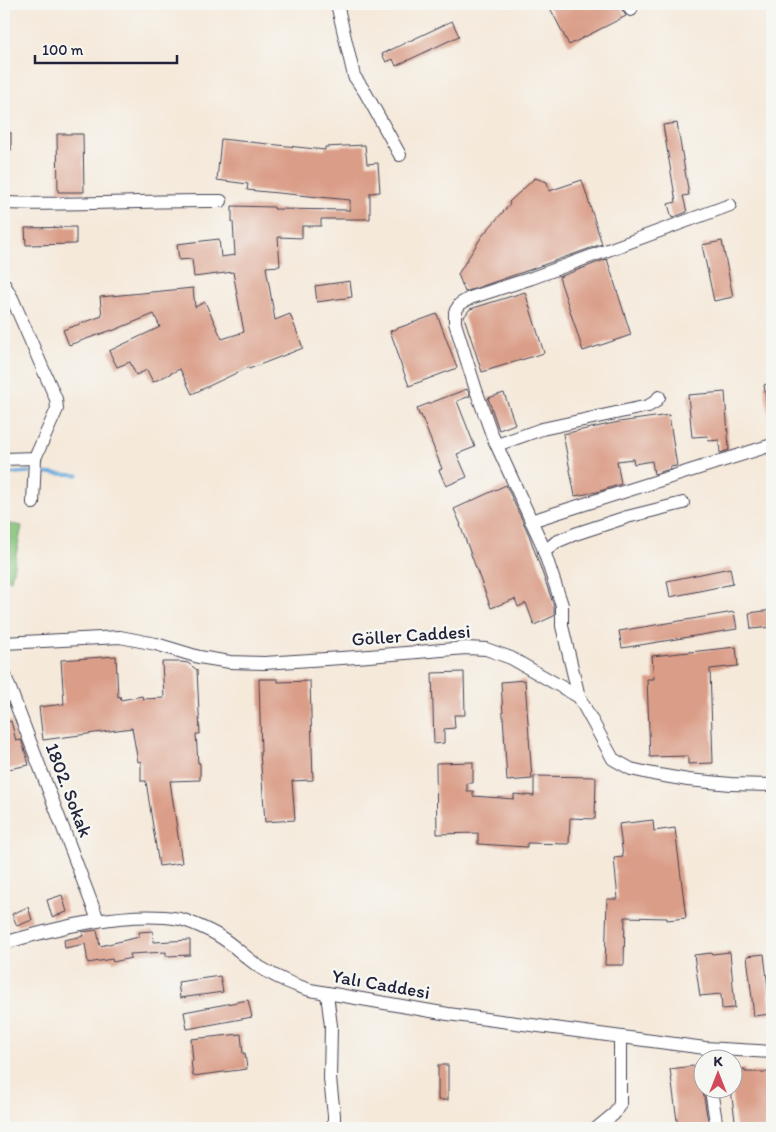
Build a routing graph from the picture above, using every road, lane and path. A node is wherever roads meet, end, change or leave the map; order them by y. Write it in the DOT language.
graph roads {
  1 [pos="337,4"];
  2 [pos="400,155"];
  3 [pos="221,201"];
  4 [pos="4,203"];
  5 [pos="730,205"];
  6 [pos="4,284"];
  7 [pos="659,398"];
  8 [pos="497,445"];
  9 [pos="772,445"];
  10 [pos="4,458"];
  11 [pos="35,458"];
  12 [pos="683,503"];
  13 [pos="33,504"];
  14 [pos="531,521"];
  15 [pos="544,552"];
  16 [pos="4,643"];
  17 [pos="4,673"];
  18 [pos="579,697"];
  19 [pos="772,785"];
  20 [pos="98,920"];
  21 [pos="4,943"];
  22 [pos="327,994"];
  23 [pos="620,1037"];
  24 [pos="694,1052"];
  25 [pos="772,1052"];
  26 [pos="744,1053"];
  27 [pos="713,1100"];
  28 [pos="334,1128"];
  29 [pos="597,1128"];
  30 [pos="717,1128"];
  1 -- 2 [label="street"];
  3 -- 4 [label="street"];
  5 -- 8 [label="street"];
  6 -- 11 [label="street"];
  7 -- 8 [label="street"];
  8 -- 14 [label="street"];
  9 -- 14 [label="street"];
  10 -- 11 [label="street"];
  11 -- 13 [label="street"];
  12 -- 15 [label="street"];
  14 -- 15 [label="street"];
  15 -- 18 [label="street"];
  16 -- 18 [label="street, Göller Caddesi"];
  17 -- 20 [label="street, 1802. Sokak"];
  18 -- 19 [label="street"];
  20 -- 21 [label="street, Yalı Caddesi"];
  20 -- 22 [label="street, Yalı Caddesi"];
  22 -- 23 [label="street, Yalı Caddesi"];
  22 -- 28 [label="street"];
  23 -- 24 [label="street, Yalı Caddesi"];
  23 -- 29 [label="street"];
  25 -- 26 [label="street, Yalı Caddesi"];
  27 -- 30 [label="street"];
}
